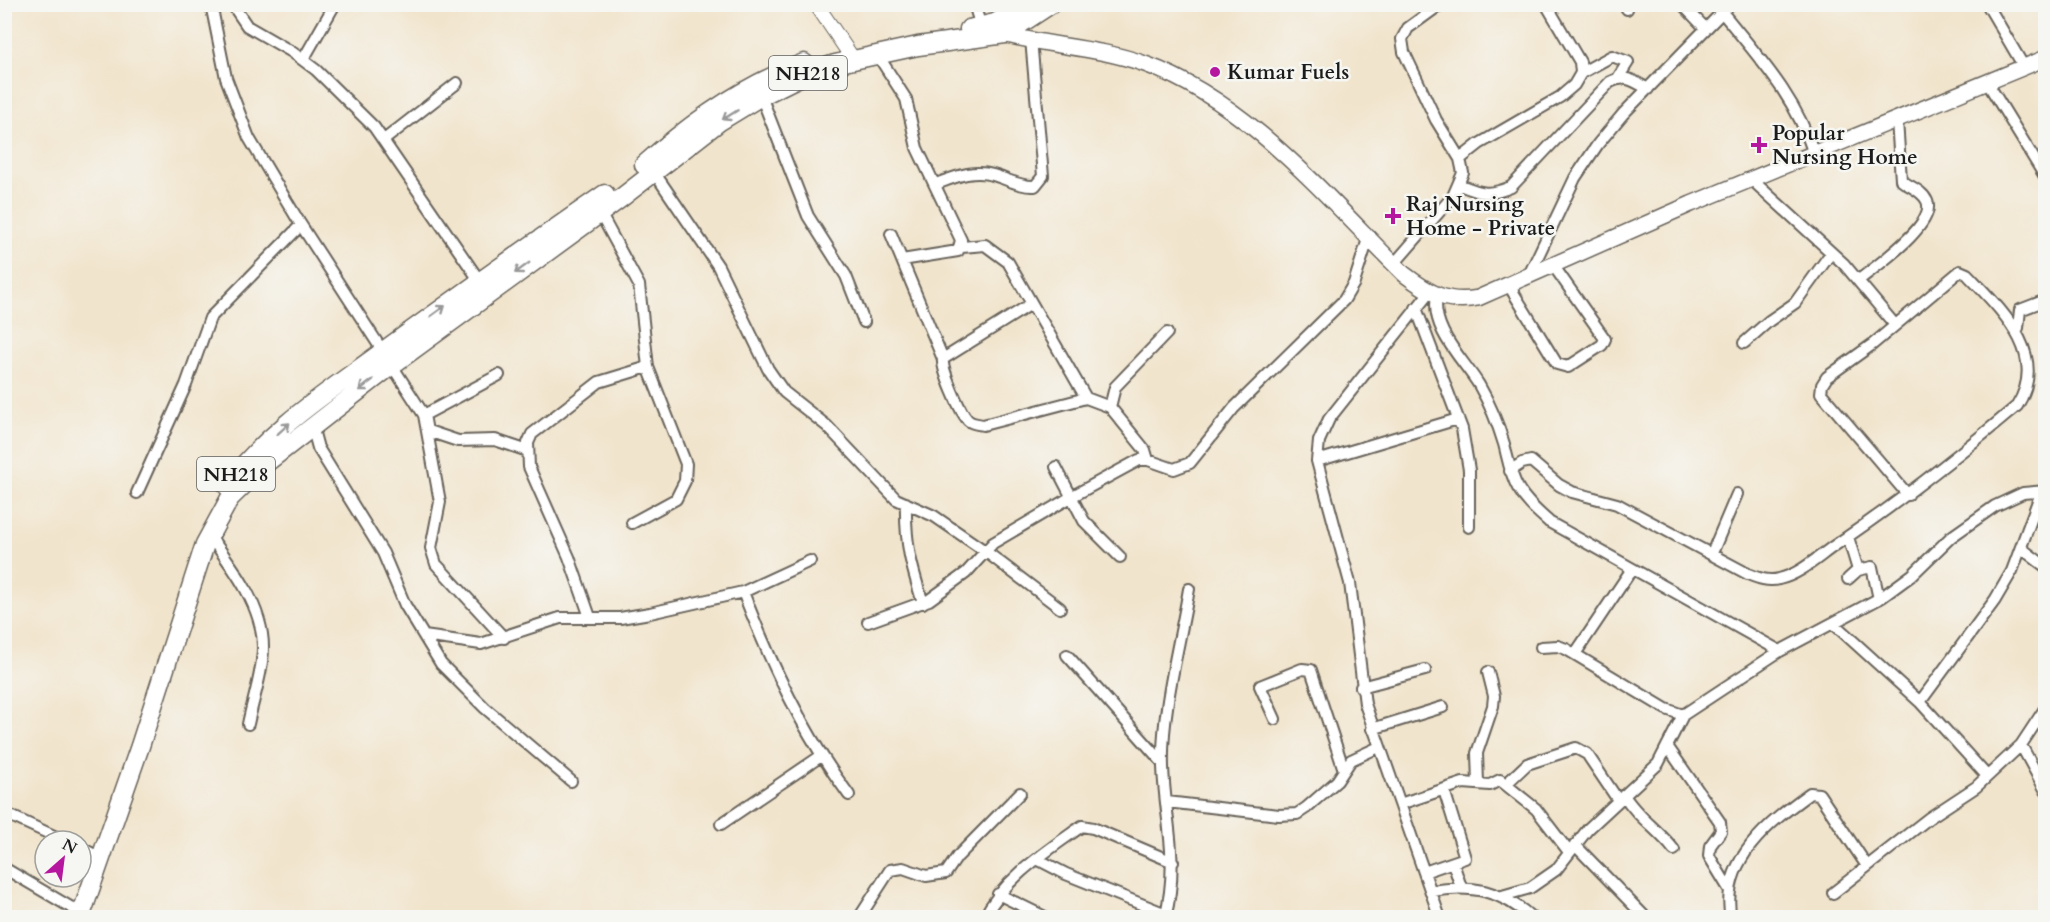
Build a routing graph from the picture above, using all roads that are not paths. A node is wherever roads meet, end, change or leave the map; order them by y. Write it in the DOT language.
graph roads {
  1 [pos="210,4"];
  2 [pos="232,4"];
  3 [pos="335,4"];
  4 [pos="816,4"];
  5 [pos="974,4"];
  6 [pos="1028,4"];
  7 [pos="1051,4"];
  8 [pos="1441,4"];
  9 [pos="1546,4"];
  10 [pos="1682,4"];
  11 [pos="1987,4"];
  12 [pos="1726,8"];
  13 [pos="981,27"];
  14 [pos="1706,29"];
  15 [pos="1005,34"];
  16 [pos="1031,39"];
  17 [pos="849,54"];
  18 [pos="877,54"];
  19 [pos="2046,58"];
  20 [pos="303,60"];
  21 [pos="2024,67"];
  22 [pos="1581,73"];
  23 [pos="1618,78"];
  24 [pos="1987,82"];
  25 [pos="456,83"];
  26 [pos="1648,89"];
  27 [pos="761,96"];
  28 [pos="1897,120"];
  29 [pos="384,140"];
  30 [pos="1814,154"];
  31 [pos="1460,159"];
  32 [pos="644,175"];
  33 [pos="2046,178"];
  34 [pos="1751,179"];
  35 [pos="936,184"];
  36 [pos="1460,185"];
  37 [pos="618,193"];
  38 [pos="600,213"];
  39 [pos="301,225"];
  40 [pos="891,234"];
  41 [pos="1368,239"];
  42 [pos="962,247"];
  43 [pos="1831,253"];
  44 [pos="902,260"];
  45 [pos="1394,264"];
  46 [pos="1553,265"];
  47 [pos="1529,275"];
  48 [pos="479,280"];
  49 [pos="1859,280"];
  50 [pos="1509,284"];
  51 [pos="1433,295"];
  52 [pos="2046,300"];
  53 [pos="1031,304"];
  54 [pos="1416,308"];
  55 [pos="864,321"];
  56 [pos="1895,325"];
  57 [pos="2018,328"];
  58 [pos="1167,333"];
  59 [pos="1744,343"];
  60 [pos="387,358"];
  61 [pos="943,359"];
  62 [pos="648,367"];
  63 [pos="499,375"];
  64 [pos="1086,398"];
  65 [pos="1110,407"];
  66 [pos="424,415"];
  67 [pos="1458,419"];
  68 [pos="312,426"];
  69 [pos="428,431"];
  70 [pos="528,451"];
  71 [pos="1148,460"];
  72 [pos="1317,461"];
  73 [pos="1056,467"];
  74 [pos="1510,471"];
  75 [pos="2043,492"];
  76 [pos="137,493"];
  77 [pos="1737,494"];
  78 [pos="1908,495"];
  79 [pos="1071,496"];
  80 [pos="906,503"];
  81 [pos="632,523"];
  82 [pos="1469,527"];
  83 [pos="209,535"];
  84 [pos="1848,537"];
  85 [pos="2021,548"];
  86 [pos="985,551"];
  87 [pos="1712,553"];
  88 [pos="1120,557"];
  89 [pos="810,561"];
  90 [pos="2046,567"];
  91 [pos="1632,569"];
  92 [pos="1858,570"];
  93 [pos="1848,579"];
  94 [pos="1189,589"];
  95 [pos="743,592"];
  96 [pos="1879,599"];
  97 [pos="923,603"];
  98 [pos="1060,608"];
  99 [pos="590,617"];
  100 [pos="868,622"];
  101 [pos="1833,623"];
  102 [pos="424,636"];
  103 [pos="504,638"];
  104 [pos="1541,647"];
  105 [pos="1780,651"];
  106 [pos="1575,654"];
  107 [pos="1066,655"];
  108 [pos="1425,670"];
  109 [pos="1488,672"];
  110 [pos="1361,687"];
  111 [pos="1920,702"];
  112 [pos="1443,707"];
  113 [pos="2046,707"];
  114 [pos="1683,715"];
  115 [pos="1275,719"];
  116 [pos="248,724"];
  117 [pos="1372,729"];
  118 [pos="2021,745"];
  119 [pos="1667,746"];
  120 [pos="1379,747"];
  121 [pos="821,756"];
  122 [pos="1163,763"];
  123 [pos="1344,770"];
  124 [pos="1987,776"];
  125 [pos="571,781"];
  126 [pos="1478,783"];
  127 [pos="1507,783"];
  128 [pos="1443,790"];
  129 [pos="2046,791"];
  130 [pos="1020,793"];
  131 [pos="849,795"];
  132 [pos="1621,798"];
  133 [pos="1167,802"];
  134 [pos="1400,804"];
  135 [pos="11,816"];
  136 [pos="721,824"];
  137 [pos="39,829"];
  138 [pos="93,830"];
  139 [pos="1572,849"];
  140 [pos="1674,850"];
  141 [pos="1037,859"];
  142 [pos="1173,862"];
  143 [pos="1453,863"];
  144 [pos="1867,866"];
  145 [pos="4,868"];
  146 [pos="1424,872"];
  147 [pos="1461,887"];
  148 [pos="78,889"];
  149 [pos="1729,889"];
  150 [pos="1431,891"];
  151 [pos="998,894"];
  152 [pos="1833,894"];
  153 [pos="1502,896"];
  154 [pos="73,914"];
  155 [pos="1165,916"];
  156 [pos="859,918"];
  157 [pos="984,918"];
  158 [pos="1047,918"];
  159 [pos="1440,918"];
  160 [pos="1532,918"];
  161 [pos="1646,918"];
  162 [pos="1731,918"];
  1 -- 39 [label="street"];
  2 -- 20 [label="street"];
  3 -- 20 [label="street"];
  4 -- 17 [label="street"];
  5 -- 13 [label="street"];
  6 -- 13 [label="highway, NH218"];
  7 -- 15 [label="highway, NH218"];
  8 -- 31 [label="street"];
  9 -- 22 [label="street"];
  10 -- 14 [label="street"];
  11 -- 21 [label="street"];
  12 -- 14 [label="street"];
  12 -- 30 [label="street"];
  13 -- 15 [label="main road"];
  13 -- 17 [label="highway, NH218"];
  14 -- 26 [label="street"];
  15 -- 16 [label="main road"];
  15 -- 18 [label="highway, NH218"];
  16 -- 35 [label="street"];
  16 -- 41 [label="main road"];
  17 -- 18 [label="highway, NH218"];
  17 -- 27 [label="highway, NH218"];
  17 -- 32 [label="highway, NH218"];
  18 -- 35 [label="street"];
  19 -- 21 [label="main road"];
  20 -- 29 [label="street"];
  21 -- 24 [label="main road"];
  22 -- 23 [label="street"];
  22 -- 31 [label="street"];
  23 -- 26 [label="street"];
  23 -- 36 [label="street"];
  24 -- 28 [label="main road"];
  24 -- 33 [label="street"];
  25 -- 29 [label="street"];
  26 -- 47 [label="street"];
  27 -- 32 [label="highway, NH218, one-way"];
  27 -- 55 [label="street"];
  28 -- 30 [label="main road"];
  28 -- 49 [label="street"];
  29 -- 48 [label="street"];
  30 -- 34 [label="main road"];
  31 -- 36 [label="street"];
  32 -- 37 [label="highway, NH218"];
  32 -- 80 [label="street"];
  34 -- 43 [label="street"];
  34 -- 46 [label="main road"];
  35 -- 42 [label="street"];
  36 -- 45 [label="street"];
  37 -- 38 [label="highway, NH218"];
  37 -- 48 [label="highway, NH218"];
  38 -- 60 [label="highway, NH218, one-way"];
  38 -- 62 [label="street"];
  39 -- 60 [label="street"];
  39 -- 76 [label="street"];
  40 -- 44 [label="street"];
  41 -- 45 [label="main road"];
  41 -- 71 [label="street"];
  42 -- 44 [label="street"];
  42 -- 53 [label="street"];
  43 -- 49 [label="street"];
  43 -- 59 [label="street"];
  44 -- 61 [label="street"];
  45 -- 51 [label="main road"];
  46 -- 47 [label="main road"];
  46 -- 50 [label="street"];
  47 -- 50 [label="main road"];
  60 -- 48 [label="highway, NH218, one-way"];
  49 -- 56 [label="street"];
  50 -- 51 [label="main road"];
  51 -- 54 [label="street"];
  51 -- 74 [label="street"];
  52 -- 57 [label="street"];
  53 -- 61 [label="street"];
  53 -- 64 [label="street"];
  54 -- 67 [label="street"];
  54 -- 72 [label="street"];
  56 -- 57 [label="street"];
  56 -- 78 [label="street"];
  57 -- 78 [label="street"];
  58 -- 65 [label="street"];
  60 -- 66 [label="street"];
  60 -- 68 [label="highway, NH218, one-way"];
  138 -- 60 [label="highway, NH218, one-way"];
  61 -- 64 [label="street"];
  62 -- 70 [label="street"];
  62 -- 81 [label="street"];
  63 -- 66 [label="street"];
  64 -- 65 [label="street"];
  65 -- 71 [label="street"];
  66 -- 69 [label="street"];
  67 -- 72 [label="street"];
  67 -- 82 [label="street"];
  68 -- 83 [label="highway, NH218"];
  68 -- 102 [label="street"];
  69 -- 70 [label="street"];
  69 -- 103 [label="street"];
  70 -- 99 [label="street"];
  71 -- 79 [label="street"];
  72 -- 110 [label="street"];
  73 -- 79 [label="street"];
  74 -- 87 [label="street"];
  74 -- 91 [label="street"];
  75 -- 85 [label="street"];
  75 -- 96 [label="street"];
  77 -- 87 [label="street"];
  78 -- 84 [label="street"];
  79 -- 86 [label="street"];
  79 -- 88 [label="street"];
  80 -- 86 [label="street"];
  80 -- 97 [label="street"];
  83 -- 116 [label="street"];
  83 -- 154 [label="highway, NH218"];
  84 -- 87 [label="street"];
  84 -- 92 [label="street"];
  85 -- 90 [label="street"];
  85 -- 111 [label="street"];
  86 -- 97 [label="street"];
  86 -- 98 [label="street"];
  89 -- 95 [label="street"];
  91 -- 105 [label="street"];
  91 -- 106 [label="street"];
  92 -- 93 [label="street"];
  92 -- 96 [label="street"];
  94 -- 122 [label="street"];
  95 -- 99 [label="street"];
  95 -- 121 [label="street"];
  96 -- 101 [label="street"];
  97 -- 100 [label="street"];
  99 -- 103 [label="street"];
  101 -- 105 [label="street"];
  101 -- 111 [label="street"];
  102 -- 103 [label="street"];
  102 -- 125 [label="street"];
  104 -- 106 [label="street"];
  105 -- 114 [label="street"];
  106 -- 114 [label="street"];
  107 -- 122 [label="street"];
  108 -- 110 [label="street"];
  109 -- 126 [label="street"];
  110 -- 117 [label="street"];
  111 -- 124 [label="street"];
  112 -- 117 [label="street"];
  113 -- 118 [label="street"];
  114 -- 119 [label="street"];
  115 -- 123 [label="street"];
  117 -- 120 [label="street"];
  118 -- 124 [label="street"];
  118 -- 129 [label="street"];
  119 -- 132 [label="street"];
  119 -- 149 [label="street"];
  120 -- 123 [label="street"];
  120 -- 134 [label="street"];
  121 -- 131 [label="street"];
  121 -- 136 [label="street"];
  122 -- 133 [label="street"];
  123 -- 133 [label="street"];
  124 -- 144 [label="street"];
  126 -- 127 [label="street"];
  126 -- 128 [label="street"];
  127 -- 132 [label="street"];
  127 -- 139 [label="street"];
  128 -- 134 [label="street"];
  128 -- 143 [label="street"];
  130 -- 156 [label="street"];
  132 -- 139 [label="street"];
  132 -- 140 [label="street"];
  133 -- 142 [label="street"];
  134 -- 146 [label="street"];
  135 -- 137 [label="street"];
  139 -- 153 [label="street"];
  139 -- 161 [label="street"];
  141 -- 142 [label="street"];
  141 -- 151 [label="street"];
  141 -- 155 [label="street"];
  142 -- 155 [label="street"];
  143 -- 146 [label="street"];
  143 -- 147 [label="street"];
  144 -- 149 [label="street"];
  144 -- 152 [label="street"];
  145 -- 154 [label="street"];
  146 -- 150 [label="street"];
  147 -- 150 [label="street"];
  147 -- 153 [label="street"];
  148 -- 154 [label="highway, NH218"];
  149 -- 162 [label="street"];
  150 -- 159 [label="street"];
  151 -- 157 [label="street"];
  151 -- 158 [label="street"];
  153 -- 160 [label="street"];
}
